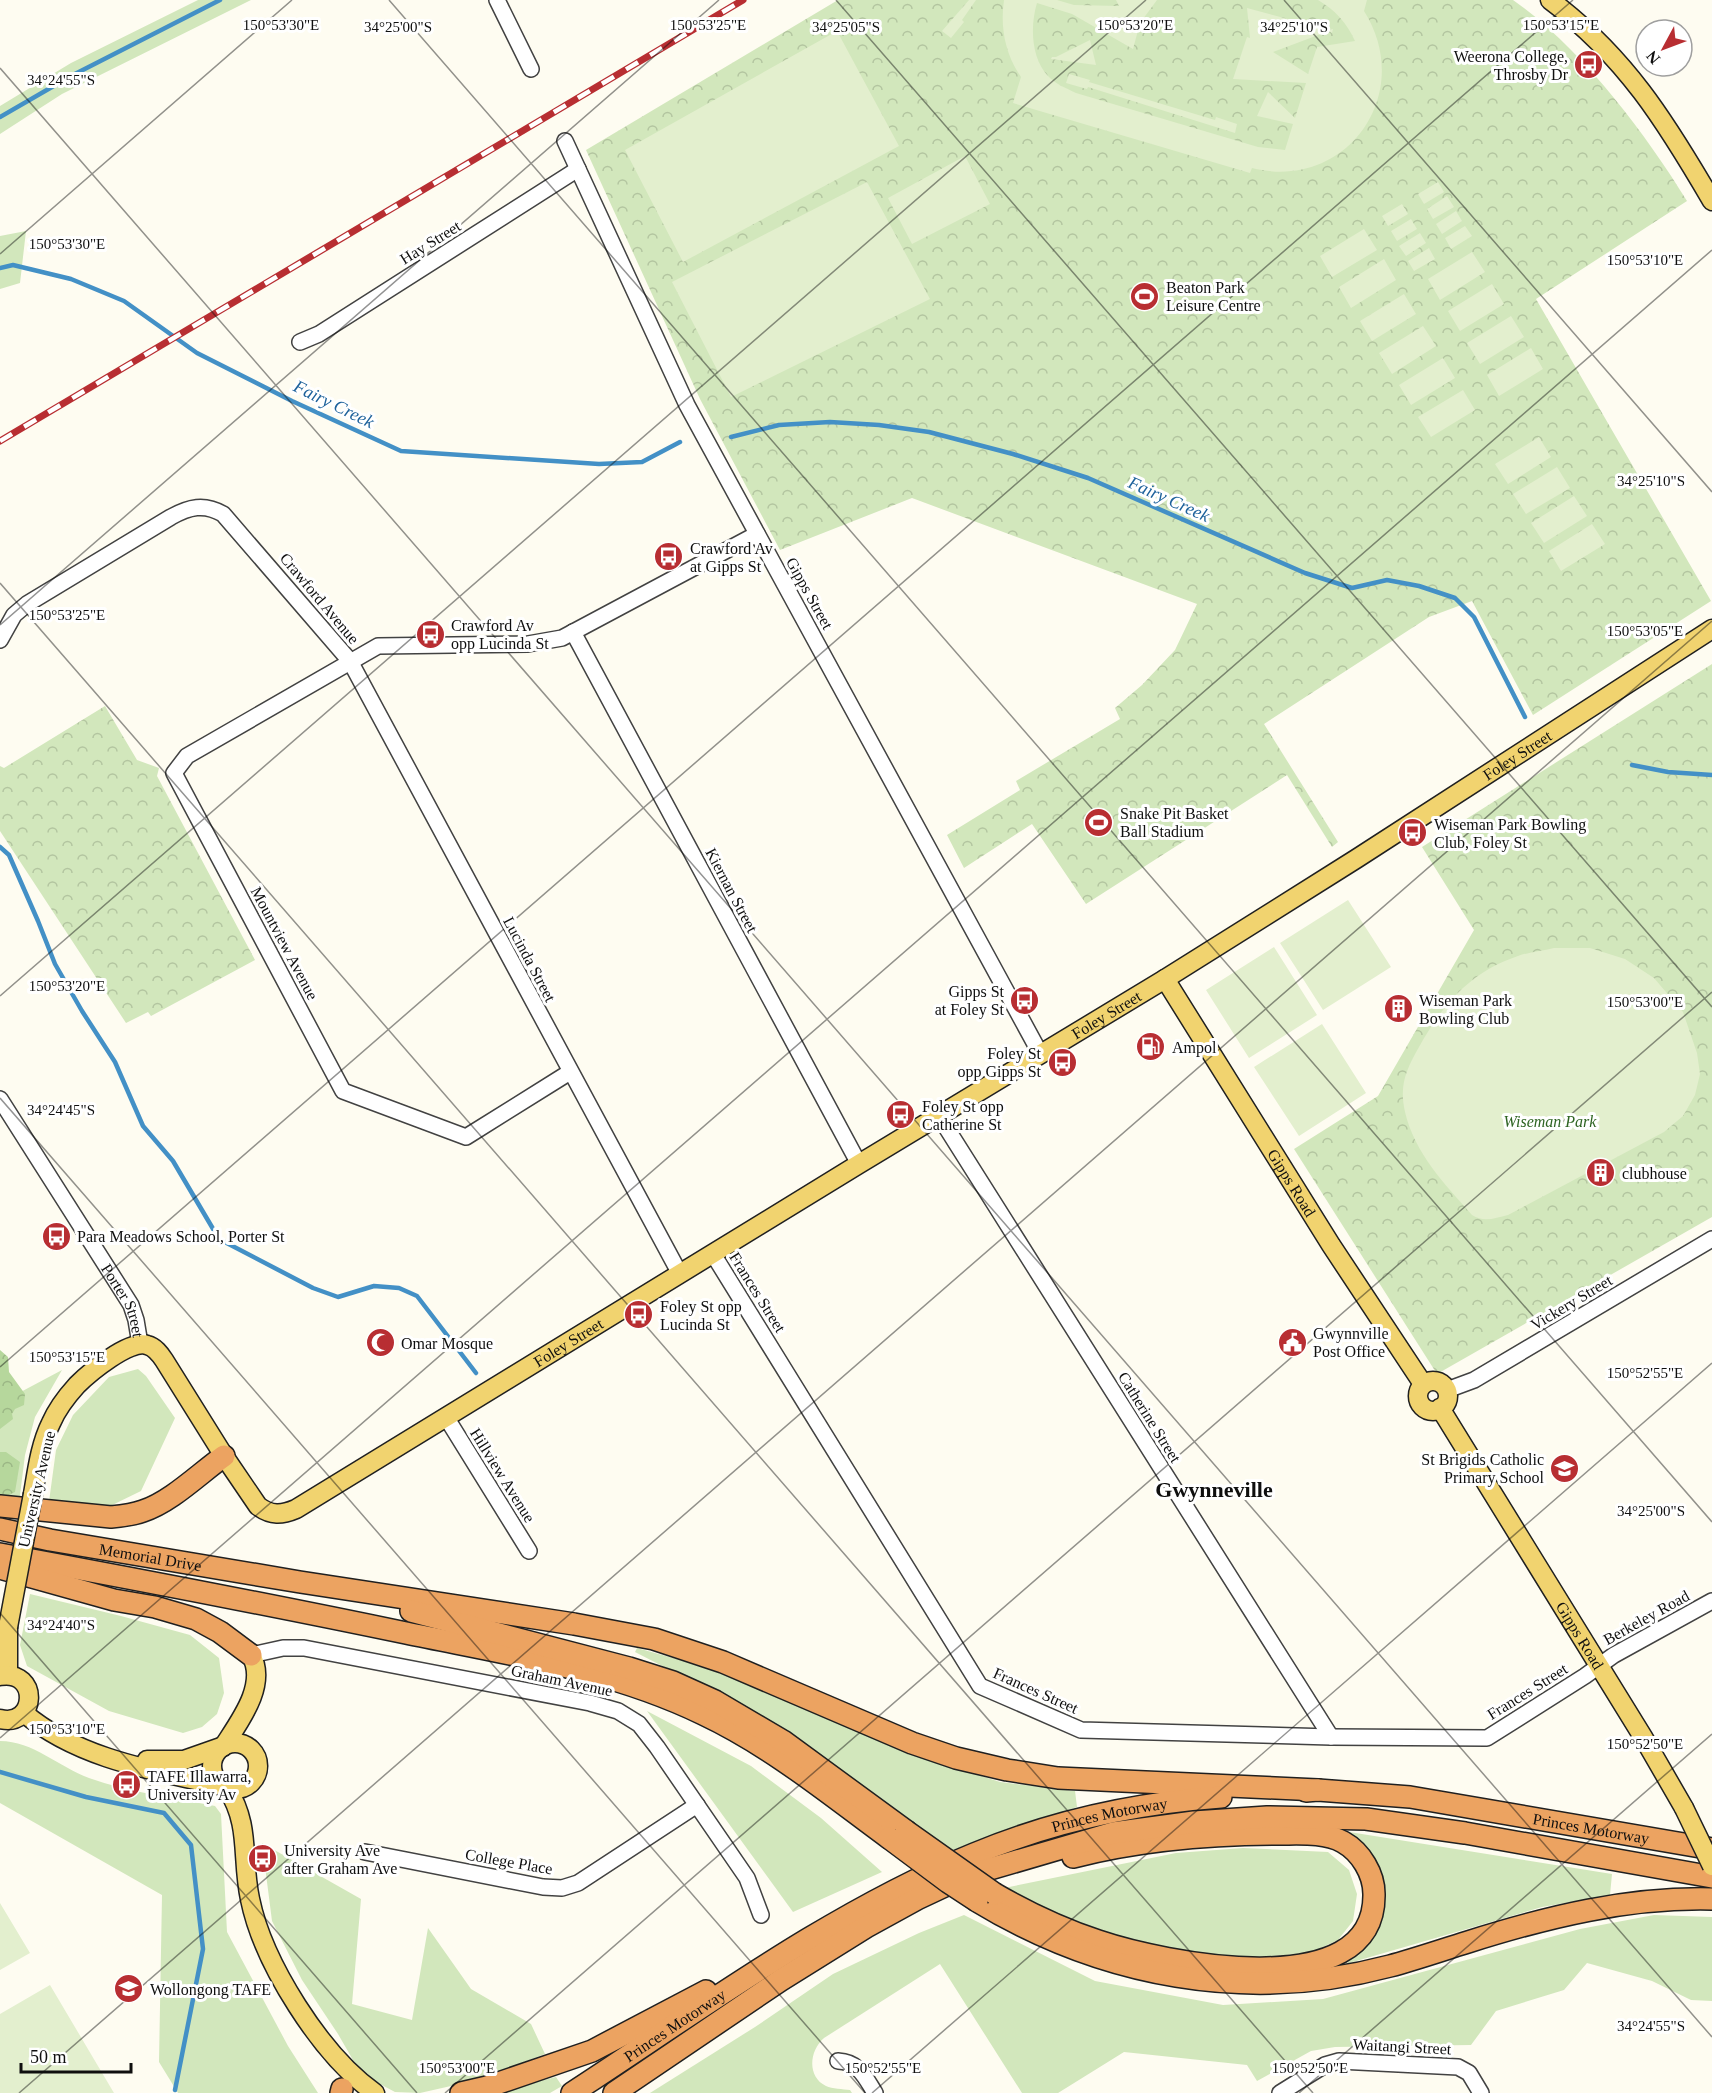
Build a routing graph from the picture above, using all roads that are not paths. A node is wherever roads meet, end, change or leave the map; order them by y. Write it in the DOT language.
graph roads {
  1 [pos="497,0"];
  2 [pos="1550,0"];
  3 [pos="531,69"];
  4 [pos="565,141"];
  5 [pos="578,170"];
  6 [pos="1712,201"];
  7 [pos="300,342"];
  8 [pos="757,534"];
  9 [pos="1712,629"];
  10 [pos="573,632"];
  11 [pos="0,640"];
  12 [pos="350,661"];
  13 [pos="1165,979"];
  14 [pos="1041,1055"];
  15 [pos="570,1072"];
  16 [pos="0,1099"];
  17 [pos="939,1116"];
  18 [pos="859,1164"];
  19 [pos="1712,1239"];
  20 [pos="713,1254"];
  21 [pos="680,1274"];
  22 [pos="140,1344"];
  23 [pos="1423,1384"];
  24 [pos="1446,1390"];
  25 [pos="1440,1408"];
  26 [pos="446,1417"];
  27 [pos="225,1456"];
  28 [pos="0,1506"];
  29 [pos="276,1514"];
  30 [pos="0,1529"];
  31 [pos="529,1551"];
  32 [pos="0,1554"];
  33 [pos="0,1568"];
  34 [pos="300,1582"];
  35 [pos="1712,1601"];
  36 [pos="251,1655"];
  37 [pos="1599,1665"];
  38 [pos="4,1676"];
  39 [pos="252,1696"];
  40 [pos="24,1713"];
  41 [pos="0,1719"];
  42 [pos="1331,1737"];
  43 [pos="222,1747"];
  44 [pos="109,1758"];
  45 [pos="258,1765"];
  46 [pos="225,1787"];
  47 [pos="1318,1790"];
  48 [pos="697,1805"];
  49 [pos="897,1835"];
  50 [pos="244,1836"];
  51 [pos="1712,1849"];
  52 [pos="365,1852"];
  53 [pos="1712,1866"];
  54 [pos="966,1876"];
  55 [pos="1712,1877"];
  56 [pos="986,1898"];
  57 [pos="1712,1899"];
  58 [pos="761,1915"];
  59 [pos="814,1936"];
  60 [pos="319,2038"];
  61 [pos="838,2061"];
  62 [pos="342,2092"];
  63 [pos="375,2093"];
  64 [pos="461,2093"];
  65 [pos="572,2093"];
  66 [pos="614,2093"];
  67 [pos="875,2093"];
  68 [pos="1280,2093"];
  69 [pos="1481,2093"];
  1 -- 3 [label="street"];
  2 -- 6 [label="main road"];
  4 -- 5 [label="street, Gipps Street"];
  5 -- 7 [label="street, Hay Street"];
  5 -- 8 [label="street, Gipps Street"];
  8 -- 10 [label="street, Crawford Avenue"];
  8 -- 14 [label="street, Gipps Street"];
  9 -- 13 [label="main road, Foley Street"];
  10 -- 12 [label="street, Crawford Avenue"];
  10 -- 18 [label="street, Kiernan Street"];
  11 -- 12 [label="street, Crawford Avenue"];
  12 -- 15 [label="street, Lucinda Street"];
  12 -- 15 [label="street, Mountview Avenue"];
  13 -- 14 [label="main road, Foley Street"];
  13 -- 23 [label="main road, Gipps Road"];
  14 -- 17 [label="main road, Foley Street"];
  15 -- 21 [label="street, Lucinda Street"];
  16 -- 22 [label="street, Porter Street"];
  17 -- 18 [label="main road, Foley Street"];
  17 -- 42 [label="street, Catherine Street"];
  18 -- 20 [label="main road, Foley Street"];
  19 -- 24 [label="street, Vickery Street"];
  20 -- 21 [label="main road, Foley Street"];
  20 -- 42 [label="street, Frances Street"];
  21 -- 26 [label="main road, Foley Street"];
  22 -- 27 [label="main road, Porter Street"];
  22 -- 38 [label="main road, University Avenue, bridge"];
  23 -- 24 [label="main road"];
  23 -- 25 [label="main road, Gipps Road"];
  24 -- 25 [label="main road"];
  25 -- 37 [label="main road, Gipps Road"];
  26 -- 29 [label="main road, Foley Street"];
  26 -- 31 [label="street, Hillview Avenue"];
  27 -- 28 [label="highway"];
  27 -- 29 [label="main road, Porter Street"];
  30 -- 34 [label="highway, Memorial Drive"];
  32 -- 49 [label="highway, Memorial Drive"];
  33 -- 36 [label="highway"];
  34 -- 47 [label="highway"];
  34 -- 49 [label="highway"];
  35 -- 37 [label="street, Berkeley Road"];
  36 -- 39 [label="main road"];
  36 -- 48 [label="street, Graham Avenue"];
  37 -- 42 [label="street, Frances Street"];
  37 -- 53 [label="main road, Gipps Road, bridge"];
  38 -- 40 [label="main road"];
  39 -- 43 [label="main road"];
  39 -- 45 [label="main road"];
  40 -- 41 [label="main road"];
  40 -- 44 [label="main road"];
  43 -- 44 [label="main road"];
  43 -- 45 [label="main road"];
  43 -- 46 [label="main road"];
  44 -- 46 [label="main road"];
  45 -- 46 [label="main road"];
  45 -- 50 [label="main road"];
  46 -- 50 [label="main road"];
  47 -- 51 [label="highway, Princes Motorway"];
  47 -- 59 [label="highway, Princes Motorway"];
  48 -- 52 [label="street, College Place"];
  48 -- 58 [label="street, Graham Avenue"];
  49 -- 56 [label="highway, bridge"];
  50 -- 60 [label="main road"];
  54 -- 55 [label="highway, Princes Motorway"];
  54 -- 56 [label="highway"];
  54 -- 66 [label="highway, Princes Motorway"];
  56 -- 57 [label="highway"];
  59 -- 64 [label="highway"];
  59 -- 65 [label="highway, Princes Motorway"];
  60 -- 62 [label="main road"];
  60 -- 63 [label="main road"];
  61 -- 67 [label="street"];
  68 -- 69 [label="street, Waitangi Street"];
}
